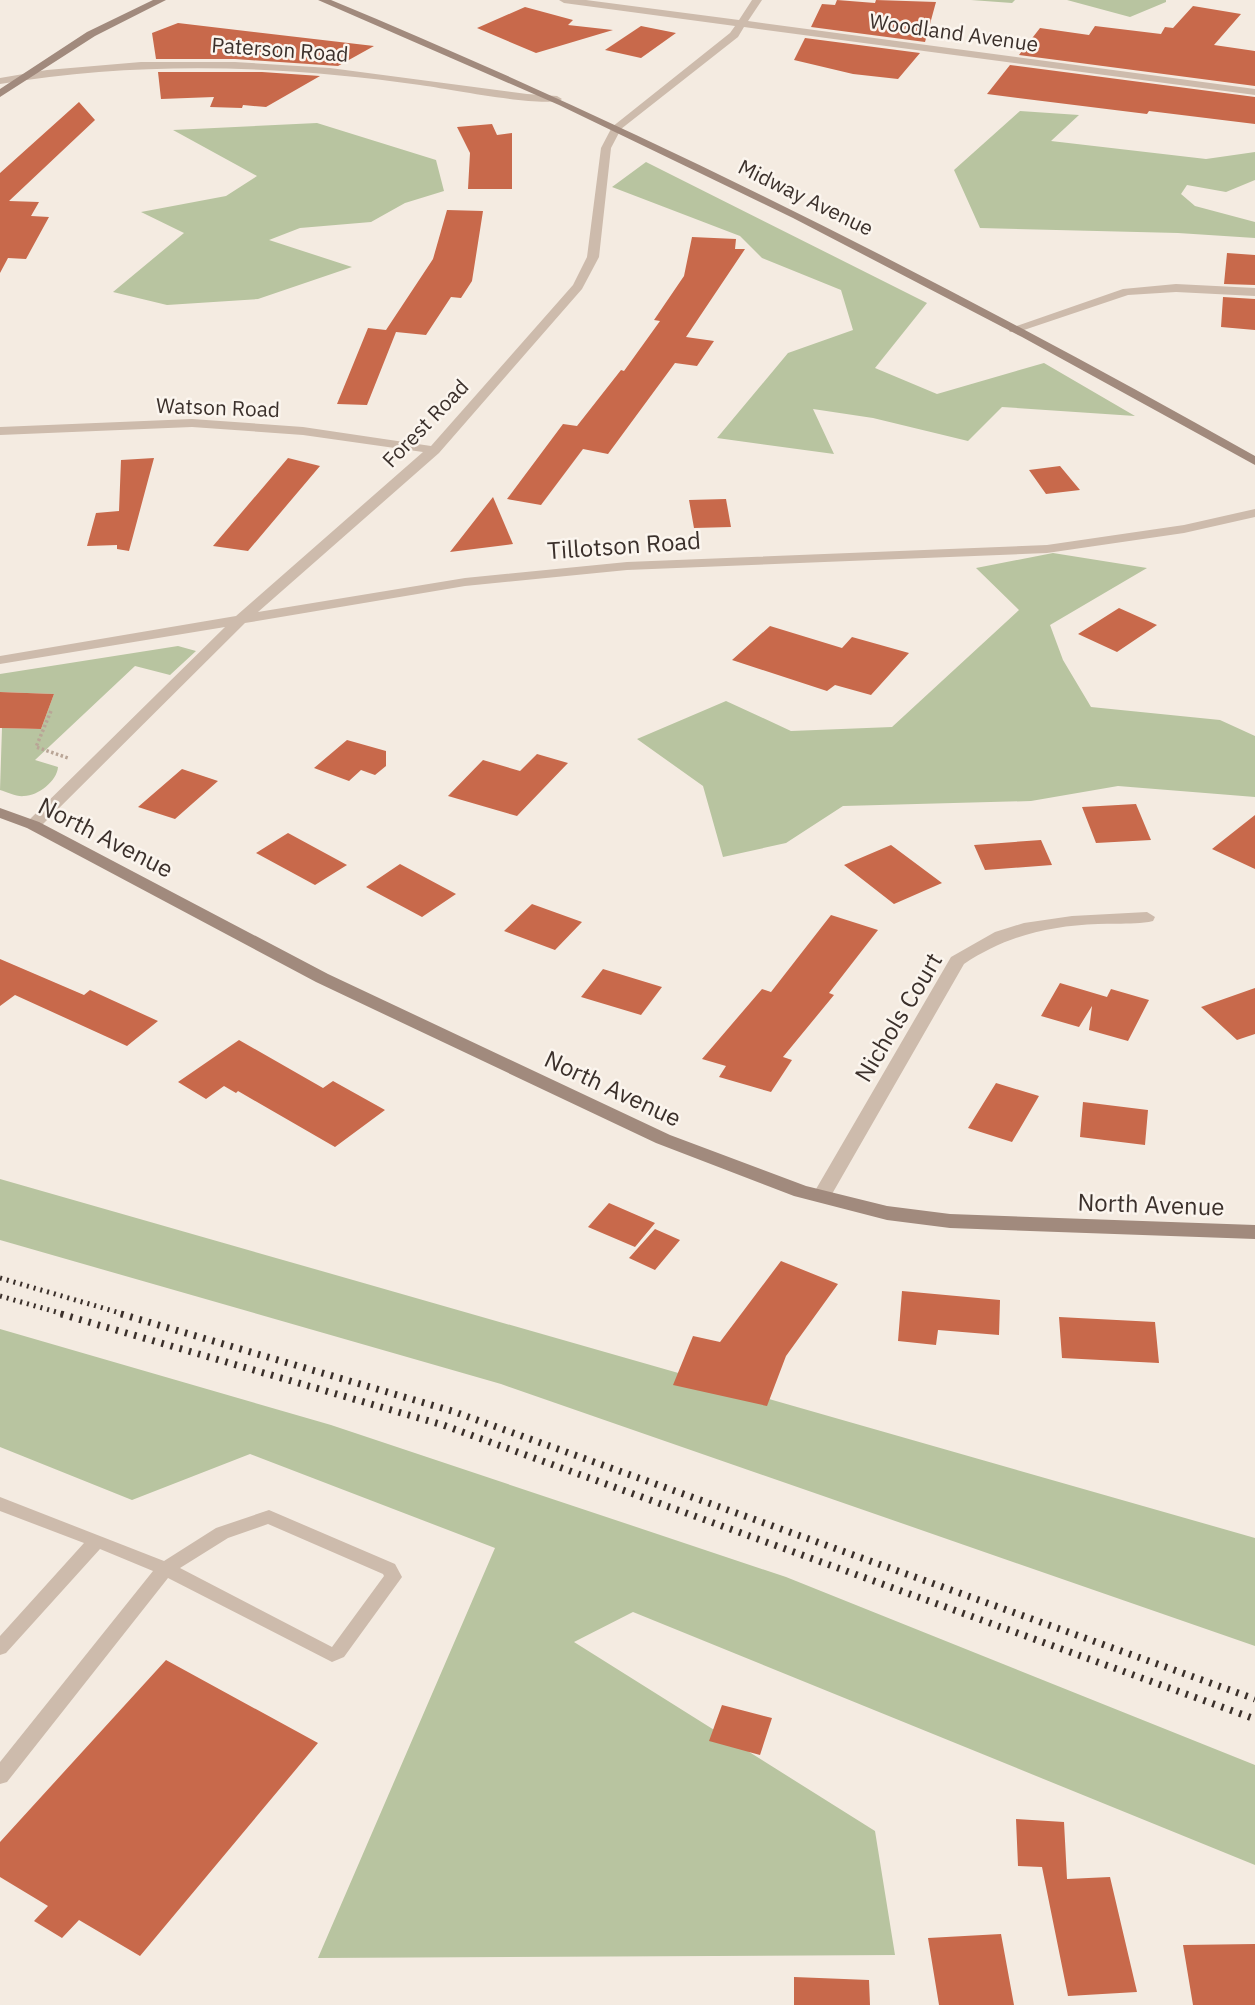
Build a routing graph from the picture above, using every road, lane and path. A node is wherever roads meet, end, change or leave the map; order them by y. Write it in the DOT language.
graph roads {
  1 [pos="161,0"];
  2 [pos="323,0"];
  3 [pos="564,0"];
  4 [pos="757,0"];
  5 [pos="743,23"];
  6 [pos="26,76"];
  7 [pos="0,81"];
  8 [pos="1255,92"];
  9 [pos="0,94"];
  10 [pos="557,99"];
  11 [pos="617,127"];
  12 [pos="1255,292"];
  13 [pos="1014,328"];
  14 [pos="0,431"];
  15 [pos="434,450"];
  16 [pos="1255,461"];
  17 [pos="1255,513"];
  18 [pos="238,622"];
  19 [pos="0,660"];
  20 [pos="51,711"];
  21 [pos="94,764"];
  22 [pos="0,813"];
  23 [pos="33,825"];
  24 [pos="1147,917"];
  25 [pos="821,1196"];
  26 [pos="1255,1232"];
  27 [pos="0,1504"];
  28 [pos="97,1541"];
  29 [pos="165,1569"];
  30 [pos="0,1648"];
  31 [pos="0,1776"];
  1 -- 6 [label="main road"];
  2 -- 10 [label="main road, Midway Avenue"];
  3 -- 5 [label="street, Woodland Avenue"];
  4 -- 5 [label="street"];
  5 -- 8 [label="street, Woodland Avenue"];
  5 -- 11 [label="street"];
  6 -- 7 [label="street, Paterson Road"];
  6 -- 9 [label="main road"];
  6 -- 10 [label="street, Paterson Road"];
  10 -- 11 [label="main road, Midway Avenue"];
  11 -- 13 [label="main road, Midway Avenue"];
  11 -- 15 [label="street, Forest Road"];
  12 -- 13 [label="street"];
  13 -- 16 [label="main road, Midway Avenue"];
  14 -- 15 [label="street, Watson Road"];
  15 -- 18 [label="street, Forest Road"];
  17 -- 18 [label="street, Tillotson Road"];
  18 -- 19 [label="street, Tillotson Road"];
  18 -- 21 [label="street, Forest Road"];
  20 -- 21 [label="path"];
  21 -- 23 [label="street, Forest Road"];
  22 -- 23 [label="main road, North Avenue"];
  23 -- 25 [label="main road, North Avenue"];
  24 -- 25 [label="street, Nichols Court"];
  25 -- 26 [label="main road, North Avenue"];
  27 -- 28 [label="lane"];
  28 -- 29 [label="lane"];
  28 -- 30 [label="lane"];
  29 -- 29 [label="lane"];
  29 -- 31 [label="lane"];
}
